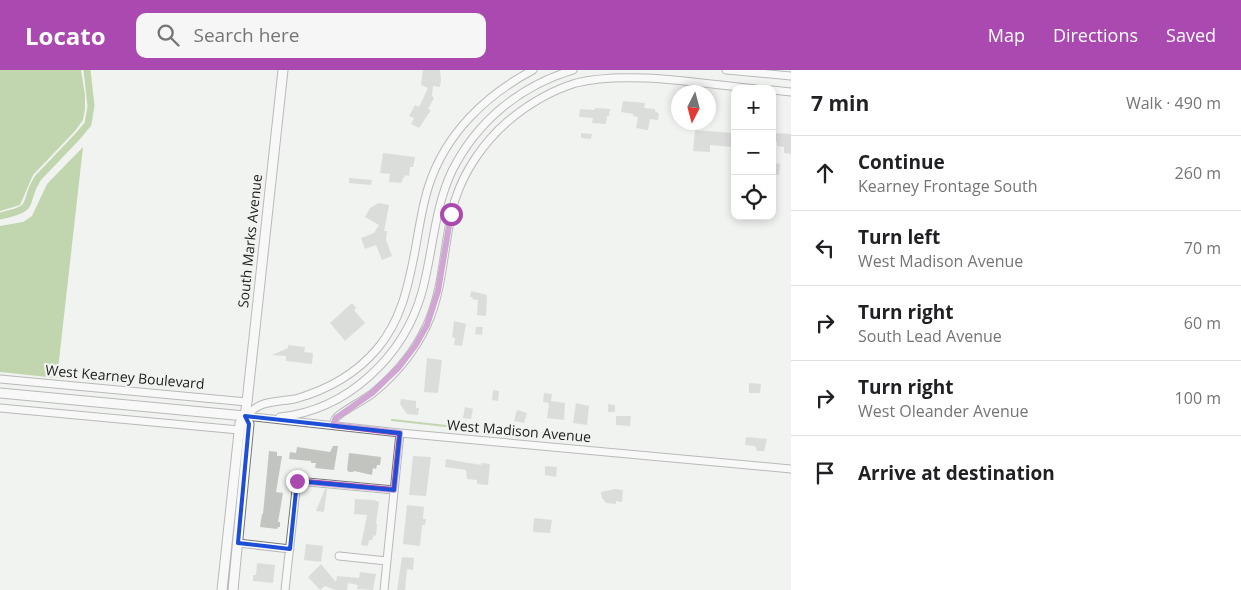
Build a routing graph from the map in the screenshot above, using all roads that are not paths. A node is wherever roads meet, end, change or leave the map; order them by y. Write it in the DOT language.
graph roads {
  1 [pos="283,70"];
  2 [pos="533,70"];
  3 [pos="573,70"];
  4 [pos="726,70"];
  5 [pos="791,76"];
  6 [pos="731,86"];
  7 [pos="776,90"];
  8 [pos="791,92"];
  9 [pos="0,379"];
  10 [pos="0,392"];
  11 [pos="247,402"];
  12 [pos="0,408"];
  13 [pos="245,416"];
  14 [pos="262,418"];
  15 [pos="333,425"];
  16 [pos="239,430"];
  17 [pos="400,433"];
  18 [pos="791,469"];
  19 [pos="394,490"];
  20 [pos="238,544"];
  21 [pos="290,549"];
  22 [pos="339,556"];
  23 [pos="387,561"];
  24 [pos="222,590"];
  25 [pos="233,590"];
  26 [pos="286,590"];
  27 [pos="384,590"];
  1 -- 11 [label="main road, South Marks Avenue"];
  2 -- 13 [label="street"];
  3 -- 14 [label="street"];
  4 -- 5 [label="street"];
  6 -- 15 [label="street"];
  7 -- 8 [label="street"];
  9 -- 11 [label="street, West Kearney Boulevard"];
  10 -- 13 [label="main road, West Kearney Boulevard"];
  11 -- 13 [label="main road, South Marks Avenue"];
  12 -- 16 [label="street"];
  13 -- 14 [label="street, West Madison Avenue"];
  13 -- 16 [label="main road, South Marks Avenue"];
  13 -- 20 [label="main road, South Marks Avenue"];
  14 -- 15 [label="street, West Madison Avenue"];
  15 -- 17 [label="street, West Madison Avenue"];
  16 -- 24 [label="main road, South Marks Avenue"];
  17 -- 18 [label="street, West Madison Avenue"];
  17 -- 19 [label="street"];
  19 -- 21 [label="street"];
  19 -- 23 [label="street"];
  20 -- 21 [label="street"];
  20 -- 25 [label="main road, South Marks Avenue"];
  21 -- 26 [label="street"];
  22 -- 23 [label="street"];
  23 -- 27 [label="street"];
}
